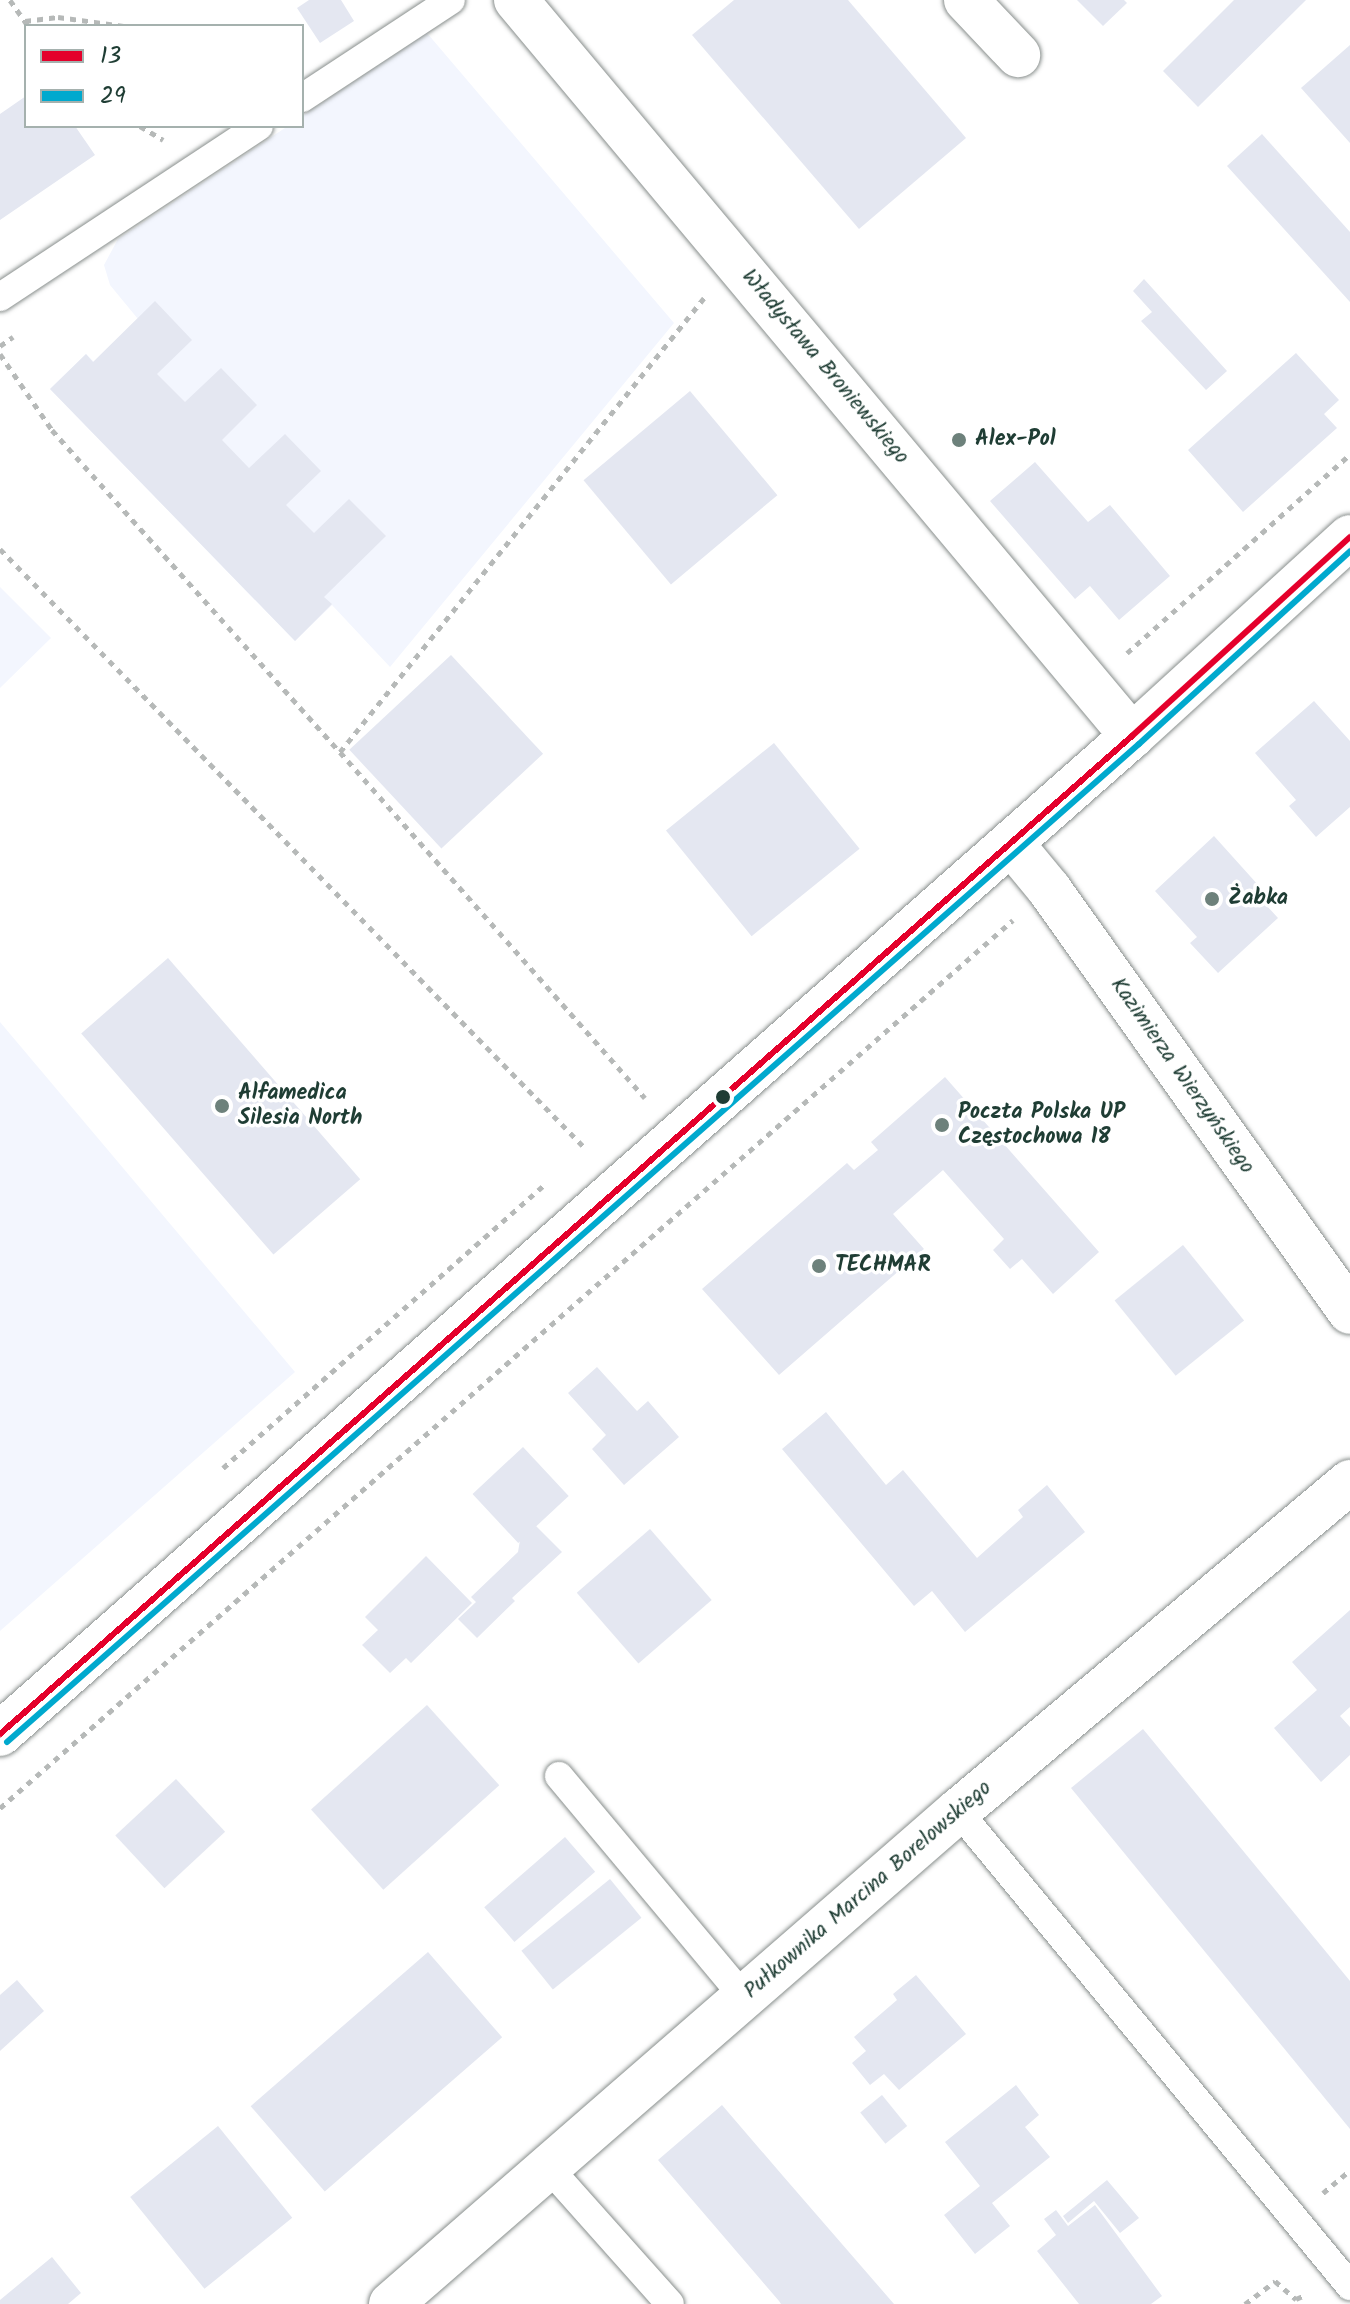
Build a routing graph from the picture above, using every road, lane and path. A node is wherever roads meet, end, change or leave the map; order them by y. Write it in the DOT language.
graph roads {
  1 [pos="10,0"];
  2 [pos="451,0"];
  3 [pos="516,0"];
  4 [pos="966,0"];
  5 [pos="26,23"];
  6 [pos="110,24"];
  7 [pos="1018,55"];
  8 [pos="304,97"];
  9 [pos="256,128"];
  10 [pos="735,260"];
  11 [pos="0,297"];
  12 [pos="0,354"];
  13 [pos="1350,454"];
  14 [pos="1350,537"];
  15 [pos="0,549"];
  16 [pos="1090,683"];
  17 [pos="1132,736"];
  18 [pos="340,752"];
  19 [pos="1011,843"];
  20 [pos="1049,889"];
  21 [pos="656,1089"];
  22 [pos="645,1098"];
  23 [pos="633,1108"];
  24 [pos="598,1139"];
  25 [pos="586,1149"];
  26 [pos="575,1158"];
  27 [pos="553,1177"];
  28 [pos="1350,1312"];
  29 [pos="217,1473"];
  30 [pos="1350,1482"];
  31 [pos="0,1734"];
  32 [pos="559,1776"];
  33 [pos="0,1808"];
  34 [pos="958,1811"];
  35 [pos="744,1997"];
  36 [pos="548,2167"];
  37 [pos="1350,2286"];
  38 [pos="1310,2293"];
  39 [pos="391,2304"];
  40 [pos="670,2304"];
  41 [pos="1245,2304"];
  1 -- 5 [label="path"];
  2 -- 8 [label="lane"];
  3 -- 10 [label="street, Władysława Broniewskiego"];
  4 -- 7 [label="street"];
  5 -- 6 [label="path"];
  9 -- 11 [label="lane"];
  10 -- 16 [label="street, Władysława Broniewskiego"];
  10 -- 18 [label="path"];
  12 -- 18 [label="path"];
  13 -- 16 [label="path"];
  14 -- 17 [label="street"];
  15 -- 25 [label="path"];
  16 -- 17 [label="street, Władysława Broniewskiego"];
  17 -- 19 [label="street"];
  18 -- 22 [label="path"];
  19 -- 20 [label="street, Kazimierza Wierzyńskiego"];
  19 -- 31 [label="street"];
  20 -- 28 [label="street, Kazimierza Wierzyńskiego"];
  20 -- 33 [label="path"];
  21 -- 22 [label="path"];
  22 -- 23 [label="path"];
  24 -- 25 [label="path"];
  25 -- 26 [label="path"];
  27 -- 29 [label="path"];
  30 -- 34 [label="street, Pułkownika Marcina Borelowskiego"];
  32 -- 35 [label="lane"];
  34 -- 35 [label="street, Pułkownika Marcina Borelowskiego"];
  34 -- 37 [label="lane"];
  35 -- 36 [label="street, Pułkownika Marcina Borelowskiego"];
  36 -- 39 [label="street, Pułkownika Marcina Borelowskiego"];
  36 -- 40 [label="lane"];
  38 -- 41 [label="path"];
}
